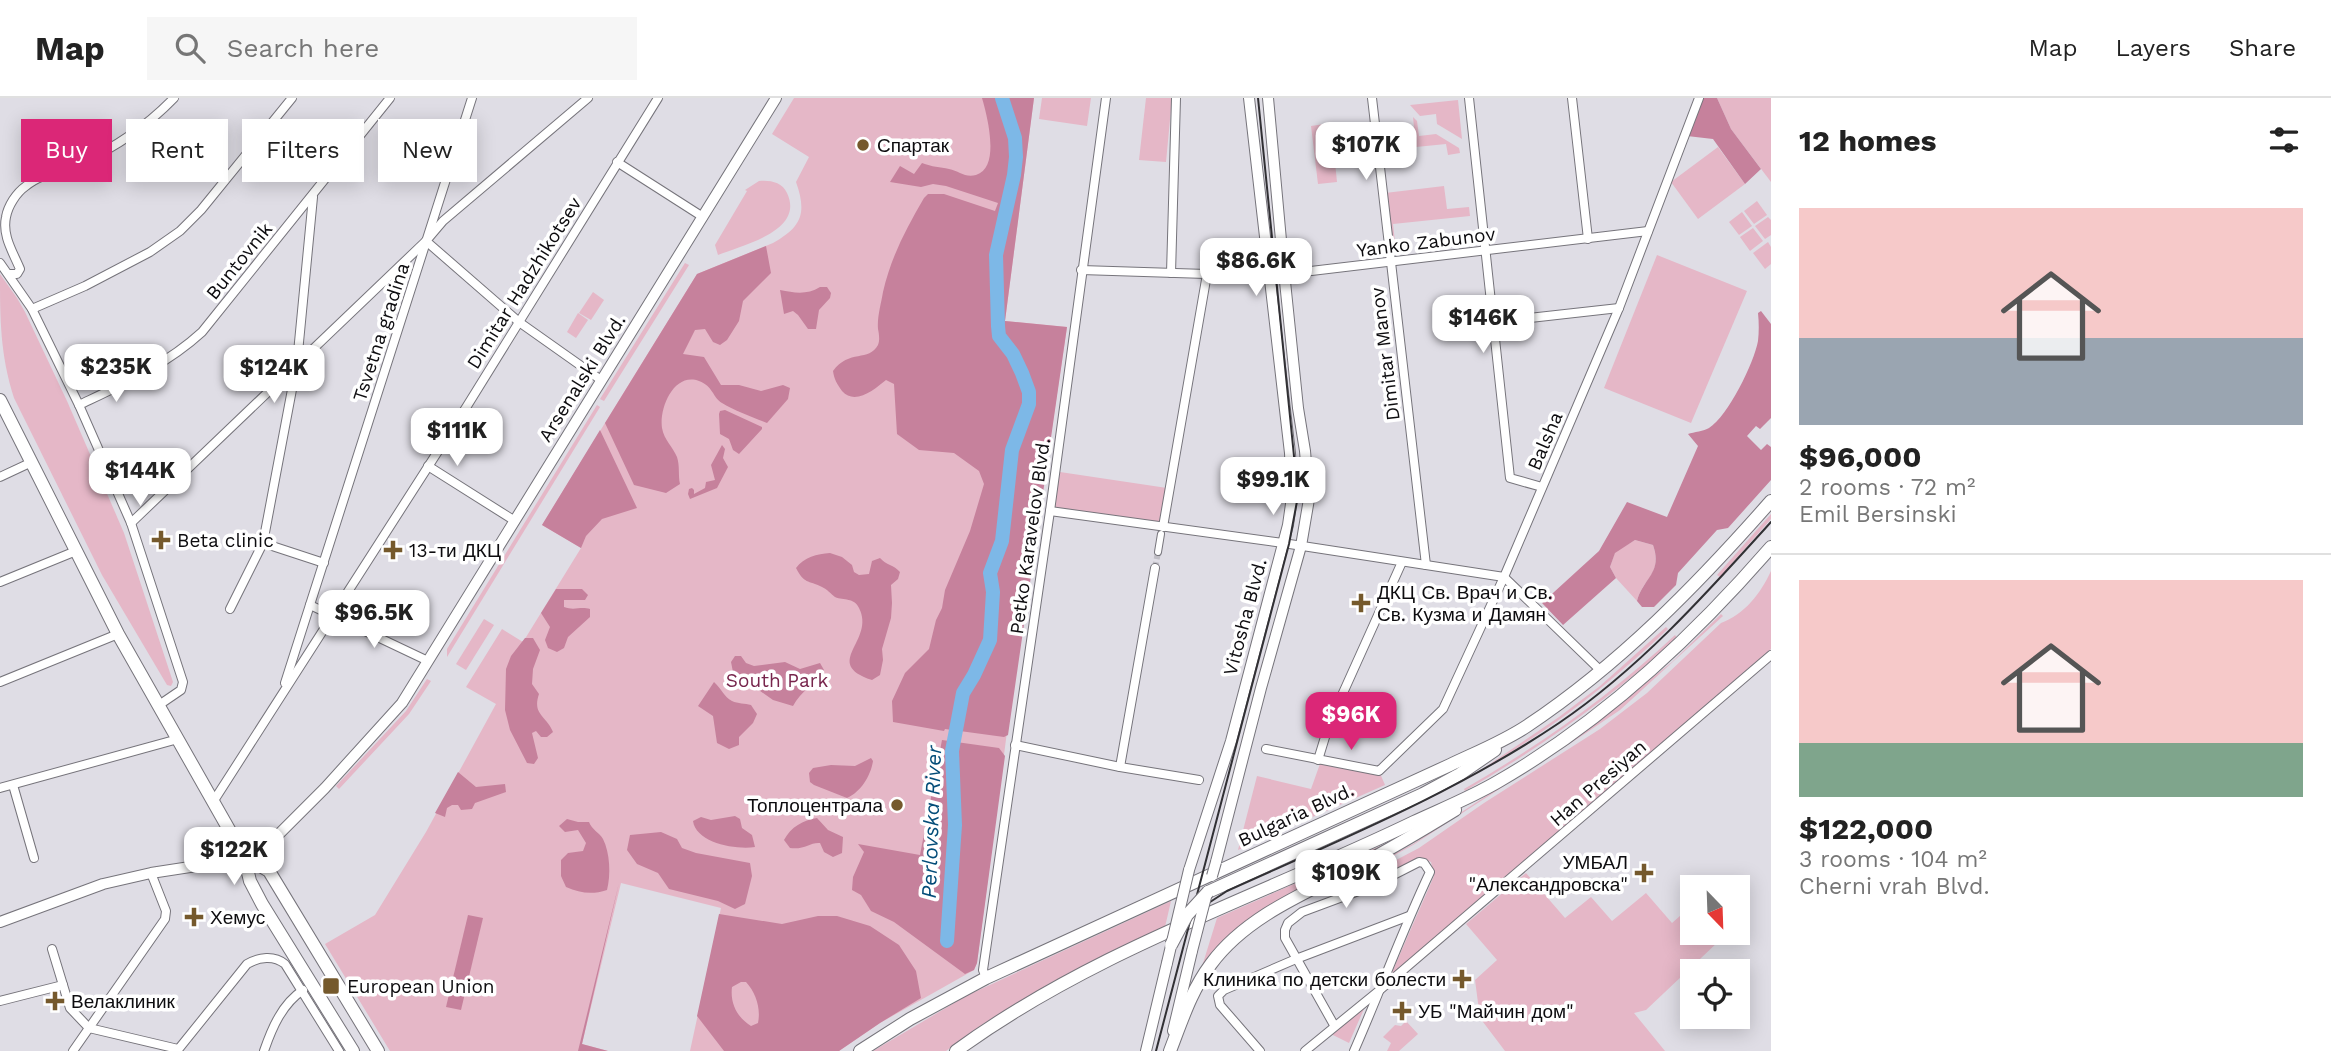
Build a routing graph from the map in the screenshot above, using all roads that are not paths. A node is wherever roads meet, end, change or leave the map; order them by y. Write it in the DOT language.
graph roads {
  1 [pos="292,98"];
  2 [pos="390,98"];
  3 [pos="472,98"];
  4 [pos="588,98"];
  5 [pos="658,98"];
  6 [pos="776,98"];
  7 [pos="1106,98"];
  8 [pos="1176,98"];
  9 [pos="1249,98"];
  10 [pos="1268,98"];
  11 [pos="1372,98"];
  12 [pos="1469,98"];
  13 [pos="1572,98"];
  14 [pos="1699,98"];
  15 [pos="168,100"];
  16 [pos="617,162"];
  17 [pos="313,195"];
  18 [pos="703,217"];
  19 [pos="1648,231"];
  20 [pos="1588,239"];
  21 [pos="426,241"];
  22 [pos="1487,251"];
  23 [pos="1390,262"];
  24 [pos="0,263"];
  25 [pos="1081,270"];
  26 [pos="1171,273"];
  27 [pos="10,274"];
  28 [pos="1207,274"];
  29 [pos="1284,275"];
  30 [pos="1269,276"];
  31 [pos="1619,308"];
  32 [pos="32,309"];
  33 [pos="519,321"];
  34 [pos="1494,322"];
  35 [pos="297,363"];
  36 [pos="601,380"];
  37 [pos="0,400"];
  38 [pos="79,405"];
  39 [pos="32,462"];
  40 [pos="428,466"];
  41 [pos="0,477"];
  42 [pos="1542,487"];
  43 [pos="1771,501"];
  44 [pos="1050,511"];
  45 [pos="515,521"];
  46 [pos="131,523"];
  47 [pos="1162,530"];
  48 [pos="263,543"];
  49 [pos="1283,543"];
  50 [pos="1301,546"];
  51 [pos="1771,548"];
  52 [pos="76,551"];
  53 [pos="1158,552"];
  54 [pos="1402,562"];
  55 [pos="324,563"];
  56 [pos="1426,565"];
  57 [pos="1155,568"];
  58 [pos="1504,577"];
  59 [pos="0,582"];
  60 [pos="310,605"];
  61 [pos="230,609"];
  62 [pos="332,615"];
  63 [pos="118,634"];
  64 [pos="1771,655"];
  65 [pos="428,661"];
  66 [pos="1601,671"];
  67 [pos="0,682"];
  68 [pos="281,695"];
  69 [pos="159,705"];
  70 [pos="1524,728"];
  71 [pos="178,739"];
  72 [pos="1015,745"];
  73 [pos="1266,750"];
  74 [pos="1318,760"];
  75 [pos="1120,767"];
  76 [pos="1199,780"];
  77 [pos="1499,781"];
  78 [pos="13,785"];
  79 [pos="0,788"];
  80 [pos="213,802"];
  81 [pos="244,856"];
  82 [pos="34,858"];
  83 [pos="151,873"];
  84 [pos="1325,883"];
  85 [pos="1208,892"];
  86 [pos="1323,902"];
  87 [pos="1409,916"];
  88 [pos="0,922"];
  89 [pos="1171,945"];
  90 [pos="52,949"];
  91 [pos="1296,959"];
  92 [pos="986,978"];
  93 [pos="63,985"];
  94 [pos="1381,989"];
  95 [pos="303,990"];
  96 [pos="0,1001"];
  97 [pos="1334,1025"];
  98 [pos="89,1028"];
  99 [pos="178,1050"];
  100 [pos="73,1051"];
  101 [pos="264,1051"];
  102 [pos="339,1051"];
  103 [pos="353,1051"];
  104 [pos="378,1051"];
  105 [pos="860,1051"];
  106 [pos="956,1051"];
  107 [pos="1146,1051"];
  108 [pos="1169,1051"];
  109 [pos="1260,1051"];
  110 [pos="1305,1051"];
  111 [pos="1354,1051"];
  1 -- 32 [label="street"];
  2 -- 17 [label="street, Buntovnik"];
  3 -- 21 [label="street, Tsvetna gradina"];
  4 -- 21 [label="street"];
  5 -- 16 [label="street, Dimitar Hadzhikotsev"];
  6 -- 18 [label="street, Arsenalski Blvd."];
  7 -- 25 [label="street, Petko Karavelov Blvd."];
  8 -- 26 [label="street"];
  9 -- 30 [label="street, Vitosha Blvd."];
  10 -- 29 [label="street, Vitosha Blvd."];
  11 -- 23 [label="street, Dimitar Manov"];
  12 -- 22 [label="street"];
  13 -- 20 [label="street"];
  14 -- 19 [label="street, Balsha"];
  15 -- 27 [label="street"];
  16 -- 18 [label="street"];
  16 -- 33 [label="street, Dimitar Hadzhikotsev"];
  17 -- 35 [label="street"];
  17 -- 38 [label="street, Buntovnik"];
  18 -- 36 [label="street, Arsenalski Blvd."];
  19 -- 20 [label="street, Yanko Zabunov"];
  19 -- 31 [label="street, Balsha"];
  20 -- 22 [label="street, Yanko Zabunov"];
  21 -- 33 [label="street"];
  21 -- 35 [label="street"];
  21 -- 55 [label="street, Tsvetna gradina"];
  22 -- 23 [label="street, Yanko Zabunov"];
  22 -- 34 [label="street"];
  23 -- 29 [label="street, Yanko Zabunov"];
  23 -- 56 [label="street, Dimitar Manov"];
  24 -- 27 [label="street"];
  25 -- 26 [label="street, Yanko Zabunov"];
  25 -- 44 [label="street, Petko Karavelov Blvd."];
  26 -- 28 [label="street, Yanko Zabunov"];
  27 -- 32 [label="street"];
  28 -- 30 [label="street, Yanko Zabunov"];
  28 -- 47 [label="street"];
  29 -- 30 [label="street, Yanko Zabunov"];
  29 -- 50 [label="street, Vitosha Blvd."];
  30 -- 49 [label="street, Vitosha Blvd."];
  31 -- 34 [label="street"];
  31 -- 42 [label="street, Balsha"];
  32 -- 38 [label="street"];
  33 -- 36 [label="street"];
  33 -- 40 [label="street, Dimitar Hadzhikotsev"];
  34 -- 42 [label="street"];
  35 -- 46 [label="street"];
  35 -- 48 [label="street"];
  36 -- 45 [label="street, Arsenalski Blvd."];
  37 -- 39 [label="main road"];
  38 -- 46 [label="street"];
  39 -- 41 [label="street"];
  39 -- 52 [label="main road"];
  40 -- 45 [label="street"];
  40 -- 62 [label="street, Dimitar Hadzhikotsev"];
  42 -- 58 [label="street, Balsha"];
  43 -- 66 [label="main road, Bulgaria Blvd."];
  44 -- 47 [label="street"];
  44 -- 72 [label="street, Petko Karavelov Blvd."];
  45 -- 65 [label="street, Arsenalski Blvd."];
  46 -- 69 [label="street"];
  47 -- 49 [label="street"];
  47 -- 53 [label="street"];
  48 -- 55 [label="street"];
  48 -- 61 [label="street"];
  49 -- 50 [label="street"];
  49 -- 89 [label="street, Vitosha Blvd., bridge"];
  50 -- 54 [label="street"];
  50 -- 85 [label="street, Vitosha Blvd., bridge"];
  51 -- 77 [label="main road"];
  52 -- 59 [label="street"];
  52 -- 63 [label="main road"];
  54 -- 56 [label="street"];
  54 -- 74 [label="street"];
  55 -- 60 [label="street, Tsvetna gradina"];
  56 -- 58 [label="street"];
  57 -- 75 [label="street"];
  58 -- 66 [label="street"];
  58 -- 74 [label="street, Balsha"];
  60 -- 62 [label="street"];
  60 -- 68 [label="street, Tsvetna gradina"];
  62 -- 65 [label="street"];
  62 -- 68 [label="street, Dimitar Hadzhikotsev"];
  63 -- 67 [label="street"];
  63 -- 69 [label="main road"];
  64 -- 94 [label="street, Han Presiyan"];
  65 -- 81 [label="street, Arsenalski Blvd."];
  66 -- 70 [label="main road, Bulgaria Blvd."];
  68 -- 80 [label="street, Dimitar Hadzhikotsev"];
  69 -- 71 [label="main road"];
  70 -- 85 [label="main road"];
  70 -- 92 [label="main road, Bulgaria Blvd."];
  71 -- 78 [label="street"];
  71 -- 80 [label="main road"];
  72 -- 75 [label="street"];
  72 -- 92 [label="street, Petko Karavelov Blvd."];
  73 -- 74 [label="street"];
  75 -- 76 [label="street"];
  77 -- 84 [label="main road"];
  77 -- 106 [label="main road"];
  78 -- 79 [label="street"];
  78 -- 82 [label="street"];
  80 -- 81 [label="main road"];
  81 -- 83 [label="street, Arsenalski Blvd."];
  81 -- 103 [label="main road"];
  81 -- 104 [label="main road"];
  83 -- 88 [label="street, Arsenalski Blvd."];
  83 -- 98 [label="street"];
  84 -- 86 [label="street"];
  84 -- 108 [label="main road"];
  85 -- 89 [label="main road, bridge"];
  85 -- 108 [label="street, Vitosha Blvd., bridge"];
  86 -- 87 [label="street"];
  86 -- 91 [label="street"];
  87 -- 91 [label="street"];
  87 -- 94 [label="street"];
  89 -- 107 [label="street, Vitosha Blvd., bridge"];
  90 -- 93 [label="street"];
  91 -- 97 [label="street"];
  91 -- 109 [label="street"];
  92 -- 105 [label="main road, Bulgaria Blvd."];
  93 -- 96 [label="street"];
  93 -- 98 [label="street"];
  94 -- 97 [label="street, Han Presiyan"];
  94 -- 111 [label="street"];
  95 -- 99 [label="street"];
  95 -- 101 [label="street"];
  95 -- 102 [label="street"];
  97 -- 110 [label="street, Han Presiyan"];
  98 -- 99 [label="street"];
  98 -- 100 [label="street"];
}
